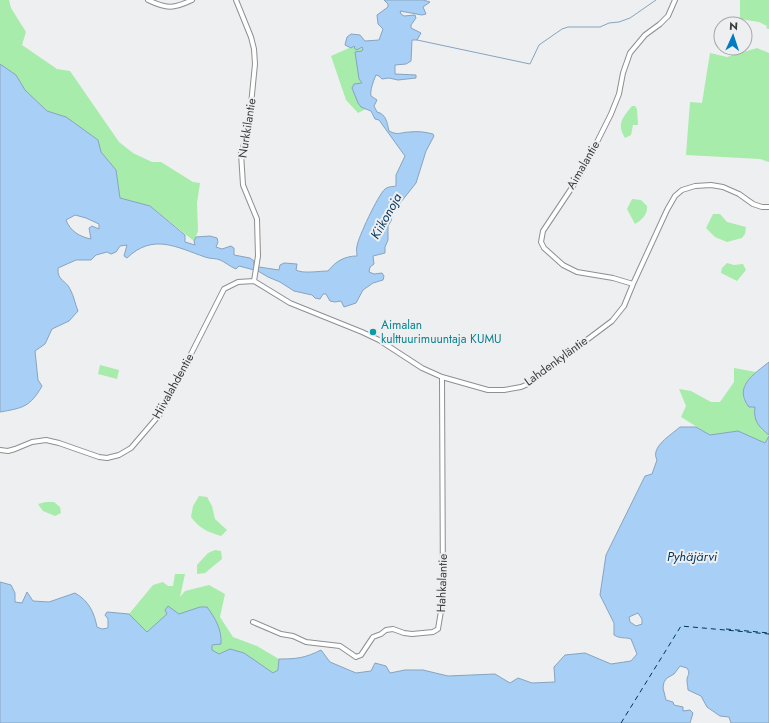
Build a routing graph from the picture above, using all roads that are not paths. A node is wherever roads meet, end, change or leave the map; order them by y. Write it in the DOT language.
graph roads {
  1 [pos="148,0"];
  2 [pos="192,0"];
  3 [pos="236,0"];
  4 [pos="675,0"];
  5 [pos="769,207"];
  6 [pos="254,281"];
  7 [pos="633,284"];
  8 [pos="442,377"];
  9 [pos="0,450"];
  10 [pos="253,622"];
  1 -- 2 [label="street"];
  3 -- 6 [label="street, Nurkkilantie"];
  4 -- 7 [label="street, Aimalantie"];
  5 -- 7 [label="street, Lahdenkyläntie"];
  6 -- 8 [label="street, Lahdenkyläntie"];
  6 -- 9 [label="street, Hiivalahdentie"];
  7 -- 8 [label="street, Lahdenkyläntie"];
  8 -- 10 [label="street, Hahkalantie"];
}
